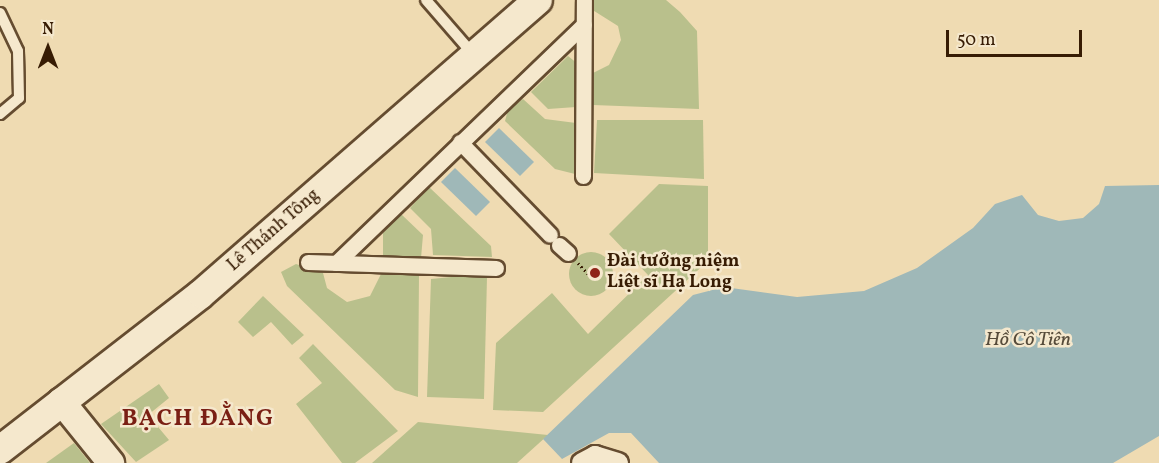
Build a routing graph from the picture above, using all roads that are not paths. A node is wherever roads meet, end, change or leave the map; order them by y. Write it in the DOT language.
graph roads {
  1 [pos="426,0"];
  2 [pos="538,0"];
  3 [pos="584,0"];
  4 [pos="0,13"];
  5 [pos="584,24"];
  6 [pos="474,56"];
  7 [pos="0,114"];
  8 [pos="460,142"];
  9 [pos="583,176"];
  10 [pos="559,244"];
  11 [pos="308,262"];
  12 [pos="336,263"];
  13 [pos="496,268"];
  14 [pos="61,401"];
  15 [pos="0,450"];
  16 [pos="111,463"];
  17 [pos="582,463"];
  18 [pos="618,463"];
  1 -- 6 [label="lane"];
  2 -- 6 [label="main road, Lê Thánh Tông"];
  3 -- 5 [label="street"];
  4 -- 7 [label="lane"];
  5 -- 8 [label="street"];
  5 -- 9 [label="street"];
  6 -- 14 [label="main road, Lê Thánh Tông"];
  8 -- 10 [label="street"];
  8 -- 12 [label="street"];
  11 -- 12 [label="street"];
  12 -- 13 [label="street"];
  14 -- 15 [label="main road, Lê Thánh Tông"];
  14 -- 16 [label="street"];
  17 -- 18 [label="street"];
}
